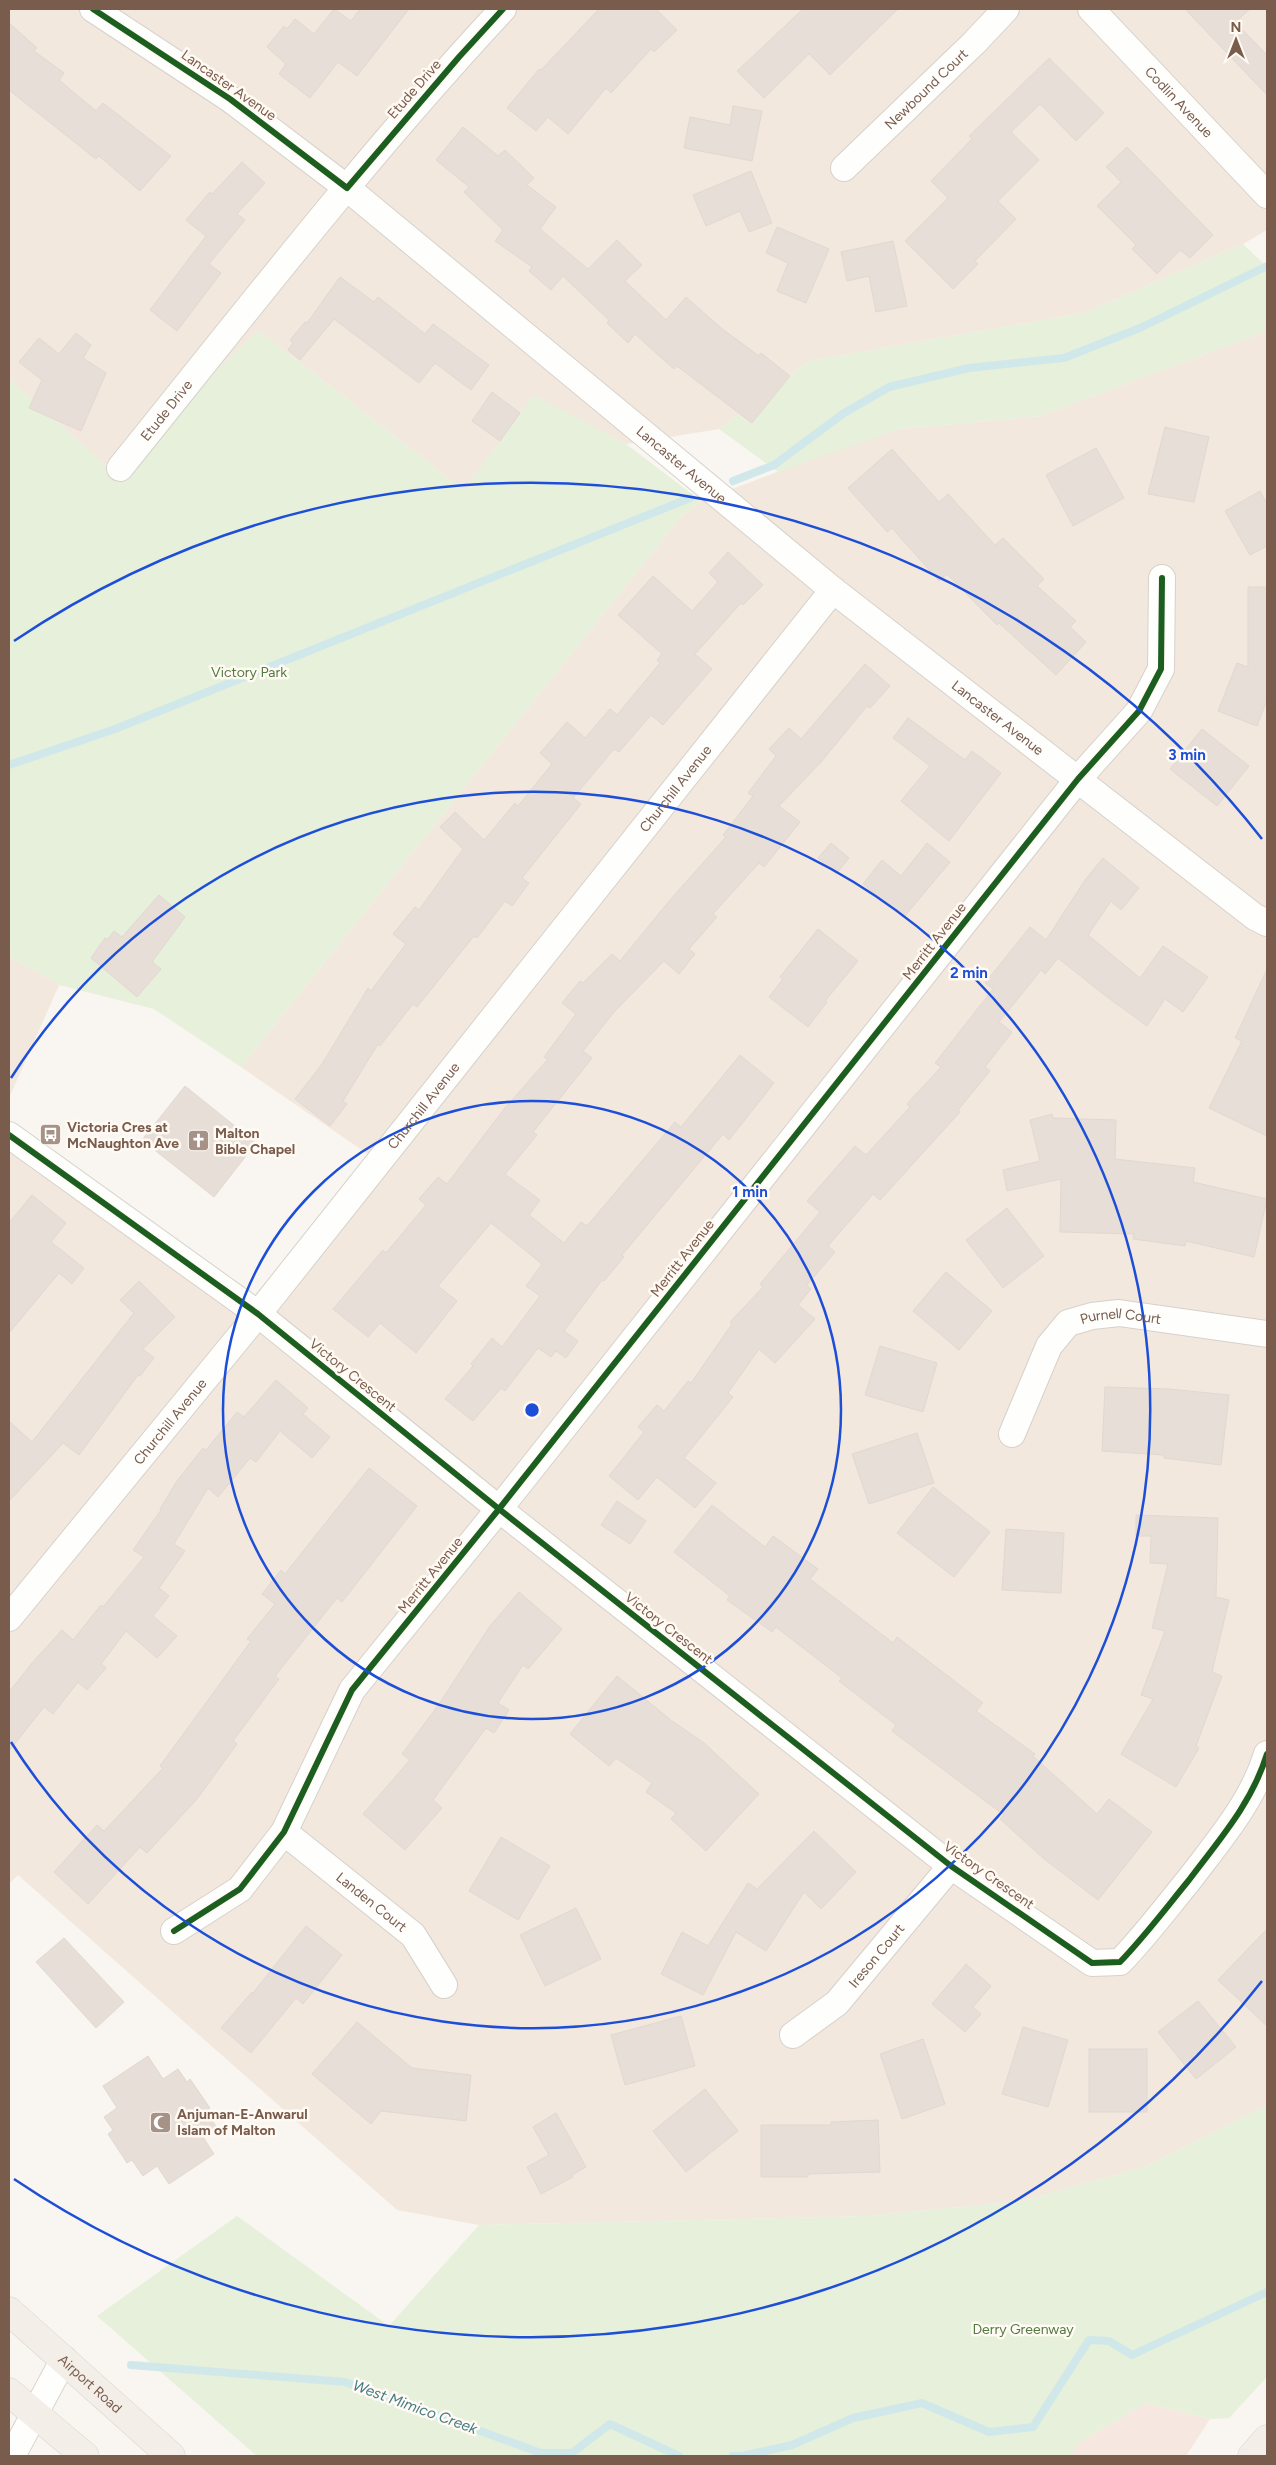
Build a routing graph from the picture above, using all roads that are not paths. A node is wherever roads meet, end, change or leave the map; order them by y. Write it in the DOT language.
graph roads {
  1 [pos="93,9"];
  2 [pos="504,9"];
  3 [pos="1006,9"];
  4 [pos="1091,9"];
  5 [pos="844,168"];
  6 [pos="346,188"];
  7 [pos="1267,195"];
  8 [pos="120,468"];
  9 [pos="1162,578"];
  10 [pos="833,590"];
  11 [pos="1078,779"];
  12 [pos="1267,923"];
  13 [pos="9,1135"];
  14 [pos="258,1314"];
  15 [pos="1267,1334"];
  16 [pos="1012,1434"];
  17 [pos="499,1509"];
  18 [pos="9,1618"];
  19 [pos="1267,1754"];
  20 [pos="284,1832"];
  21 [pos="952,1866"];
  22 [pos="174,1931"];
  23 [pos="444,1985"];
  24 [pos="793,2034"];
  25 [pos="9,2311"];
  26 [pos="64,2359"];
  27 [pos="9,2392"];
  28 [pos="35,2414"];
  29 [pos="1267,2439"];
  30 [pos="12,2456"];
  31 [pos="85,2456"];
  32 [pos="172,2456"];
  33 [pos="1252,2456"];
  1 -- 6 [label="street, Lancaster Avenue"];
  2 -- 6 [label="street, Etude Drive"];
  3 -- 5 [label="street, Newbound Court"];
  4 -- 7 [label="street, Codlin Avenue"];
  6 -- 8 [label="street, Etude Drive"];
  6 -- 10 [label="street, Lancaster Avenue"];
  9 -- 11 [label="street, Merritt Avenue"];
  10 -- 11 [label="street, Lancaster Avenue"];
  10 -- 14 [label="street, Churchill Avenue"];
  11 -- 12 [label="street, Lancaster Avenue"];
  11 -- 17 [label="street, Merritt Avenue"];
  13 -- 14 [label="street, Victory Crescent"];
  14 -- 17 [label="street, Victory Crescent"];
  14 -- 18 [label="street, Churchill Avenue"];
  15 -- 16 [label="street, Purnell Court"];
  17 -- 20 [label="street, Merritt Avenue"];
  17 -- 21 [label="street, Victory Crescent"];
  19 -- 21 [label="street, Victory Crescent"];
  20 -- 22 [label="street, Merritt Avenue"];
  20 -- 23 [label="street, Landen Court"];
  21 -- 24 [label="street, Ireson Court"];
  25 -- 26 [label="main road, Airport Road"];
  26 -- 28 [label="street"];
  26 -- 32 [label="main road, Airport Road"];
  27 -- 28 [label="main road"];
  28 -- 30 [label="street"];
  28 -- 31 [label="main road"];
  29 -- 33 [label="main road"];
}
